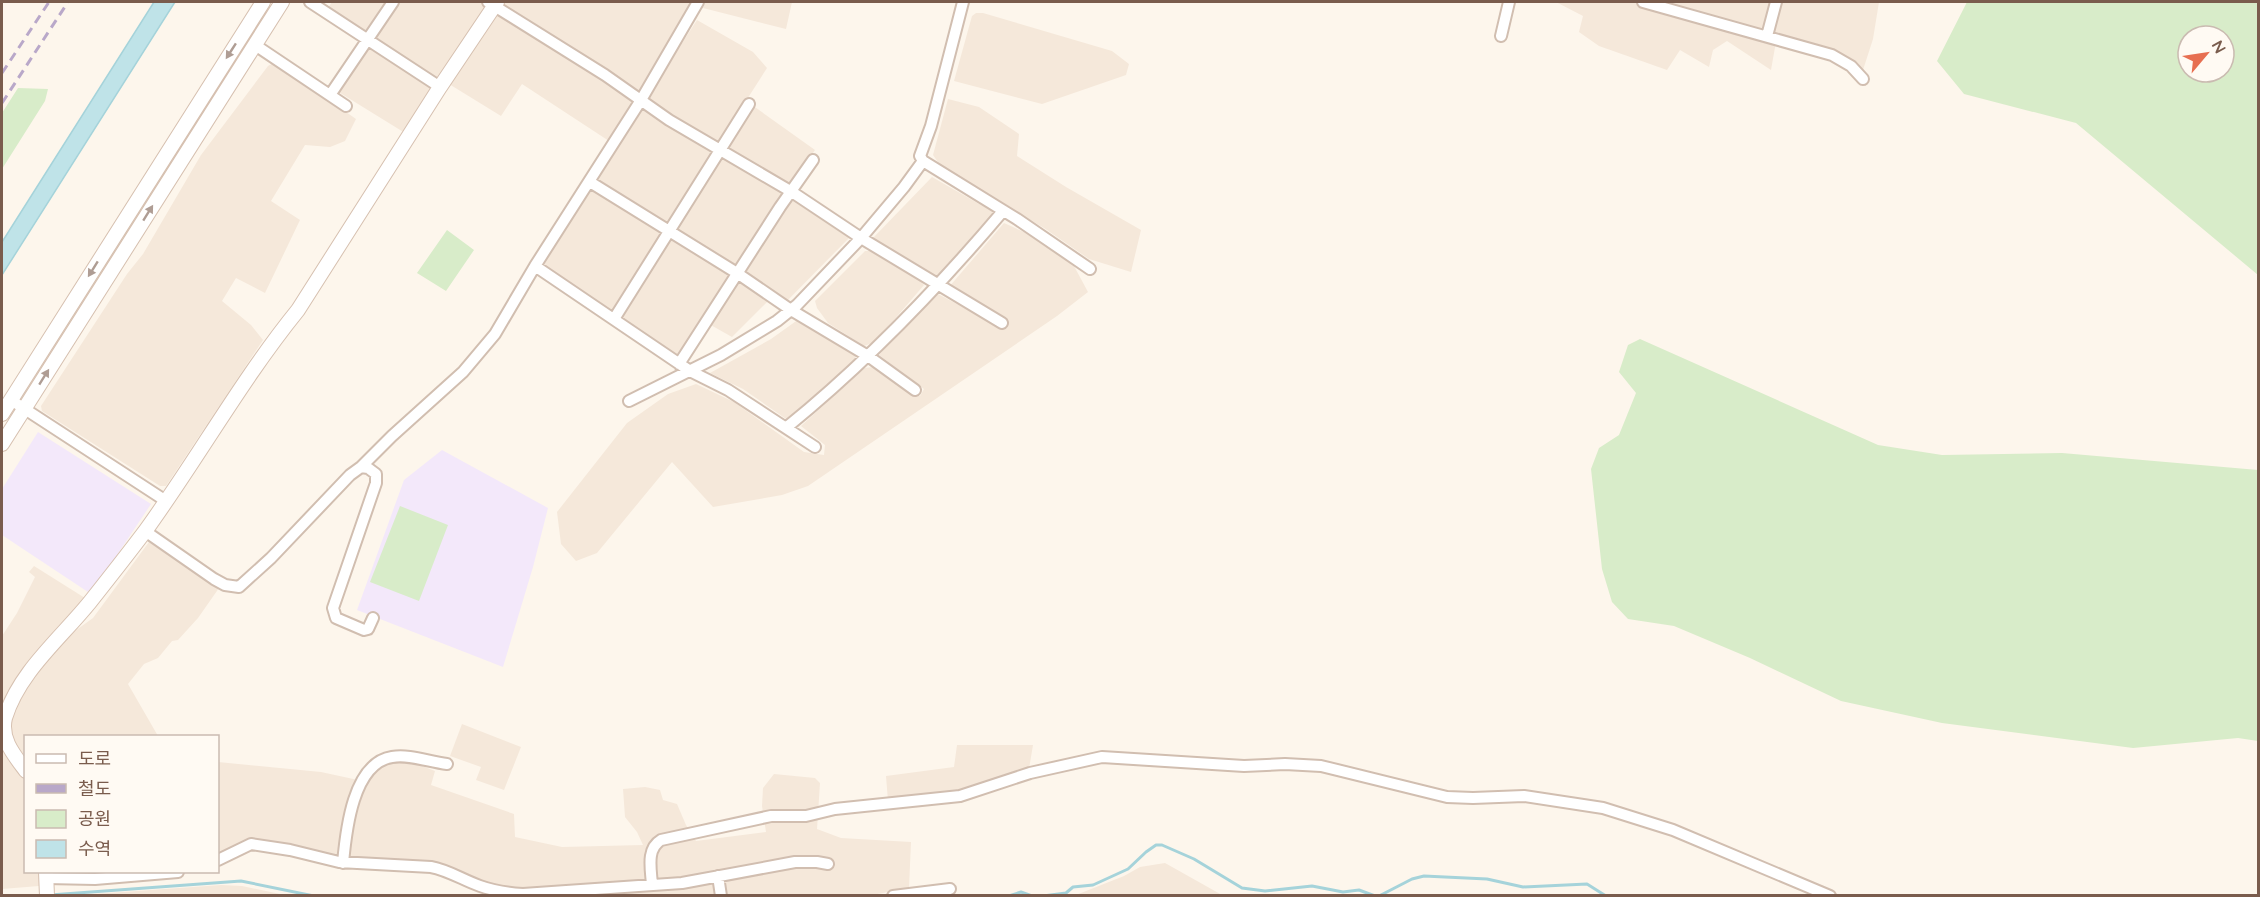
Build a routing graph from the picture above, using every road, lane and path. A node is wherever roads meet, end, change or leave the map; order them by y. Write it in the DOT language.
graph roads {
  1 [pos="263,2"];
  2 [pos="282,2"];
  3 [pos="310,2"];
  4 [pos="393,2"];
  5 [pos="698,2"];
  6 [pos="963,2"];
  7 [pos="1509,2"];
  8 [pos="1643,2"];
  9 [pos="1776,2"];
  10 [pos="493,3"];
  11 [pos="325,6"];
  12 [pos="1685,7"];
  13 [pos="1501,36"];
  14 [pos="1767,36"];
  15 [pos="368,40"];
  16 [pos="255,45"];
  17 [pos="1863,79"];
  18 [pos="440,87"];
  19 [pos="330,95"];
  20 [pos="641,100"];
  21 [pos="749,104"];
  22 [pos="346,106"];
  23 [pos="720,149"];
  24 [pos="813,160"];
  25 [pos="923,161"];
  26 [pos="590,182"];
  27 [pos="792,192"];
  28 [pos="1003,211"];
  29 [pos="669,231"];
  30 [pos="861,238"];
  31 [pos="535,266"];
  32 [pos="1090,269"];
  33 [pos="737,273"];
  34 [pos="938,286"];
  35 [pos="791,310"];
  36 [pos="614,319"];
  37 [pos="1002,322"];
  38 [pos="868,356"];
  39 [pos="679,364"];
  40 [pos="690,371"];
  41 [pos="915,390"];
  42 [pos="10,400"];
  43 [pos="629,401"];
  44 [pos="24,408"];
  45 [pos="2,414"];
  46 [pos="787,427"];
  47 [pos="2,444"];
  48 [pos="815,447"];
  49 [pos="361,466"];
  50 [pos="166,501"];
  51 [pos="145,531"];
  52 [pos="373,618"];
  53 [pos="447,764"];
  54 [pos="24,768"];
  55 [pos="219,859"];
  56 [pos="343,863"];
  57 [pos="828,864"];
  58 [pos="166,873"];
  59 [pos="718,876"];
  60 [pos="47,883"];
  61 [pos="652,885"];
  62 [pos="950,889"];
  63 [pos="479,891"];
  64 [pos="721,896"];
  65 [pos="892,896"];
  66 [pos="1830,896"];
  1 -- 42 [label="street, one-way"];
  2 -- 16 [label="street"];
  3 -- 11 [label="street"];
  4 -- 15 [label="street"];
  5 -- 20 [label="street"];
  6 -- 25 [label="street"];
  7 -- 13 [label="street"];
  8 -- 12 [label="street"];
  9 -- 14 [label="street"];
  10 -- 18 [label="street"];
  10 -- 20 [label="street"];
  11 -- 15 [label="street"];
  12 -- 14 [label="street"];
  14 -- 17 [label="street"];
  15 -- 18 [label="street"];
  15 -- 19 [label="street"];
  16 -- 19 [label="street"];
  44 -- 16 [label="street, one-way"];
  18 -- 50 [label="street"];
  19 -- 22 [label="street"];
  20 -- 23 [label="street"];
  20 -- 26 [label="street"];
  21 -- 23 [label="street"];
  23 -- 27 [label="street"];
  23 -- 29 [label="street"];
  24 -- 27 [label="street"];
  25 -- 28 [label="street"];
  25 -- 30 [label="street"];
  26 -- 29 [label="street"];
  26 -- 31 [label="street"];
  27 -- 30 [label="street"];
  27 -- 33 [label="street"];
  28 -- 32 [label="street"];
  28 -- 34 [label="street"];
  29 -- 33 [label="street"];
  29 -- 36 [label="street"];
  30 -- 34 [label="street"];
  30 -- 35 [label="street"];
  31 -- 36 [label="street"];
  31 -- 49 [label="street"];
  33 -- 35 [label="street"];
  33 -- 39 [label="street"];
  34 -- 37 [label="street"];
  34 -- 38 [label="street"];
  35 -- 38 [label="street"];
  35 -- 40 [label="street"];
  36 -- 39 [label="street"];
  38 -- 41 [label="street"];
  38 -- 46 [label="street"];
  39 -- 40 [label="street"];
  40 -- 43 [label="street"];
  40 -- 46 [label="street"];
  42 -- 44 [label="street"];
  42 -- 45 [label="street"];
  44 -- 47 [label="street"];
  44 -- 50 [label="street"];
  46 -- 48 [label="street"];
  49 -- 51 [label="street"];
  49 -- 52 [label="street"];
  50 -- 51 [label="street"];
  51 -- 54 [label="street"];
  53 -- 56 [label="street"];
  55 -- 56 [label="street"];
  56 -- 63 [label="street"];
  57 -- 59 [label="street"];
  58 -- 60 [label="street"];
  59 -- 61 [label="street"];
  59 -- 64 [label="street"];
  61 -- 63 [label="street"];
  61 -- 66 [label="street"];
  62 -- 65 [label="street"];
}
